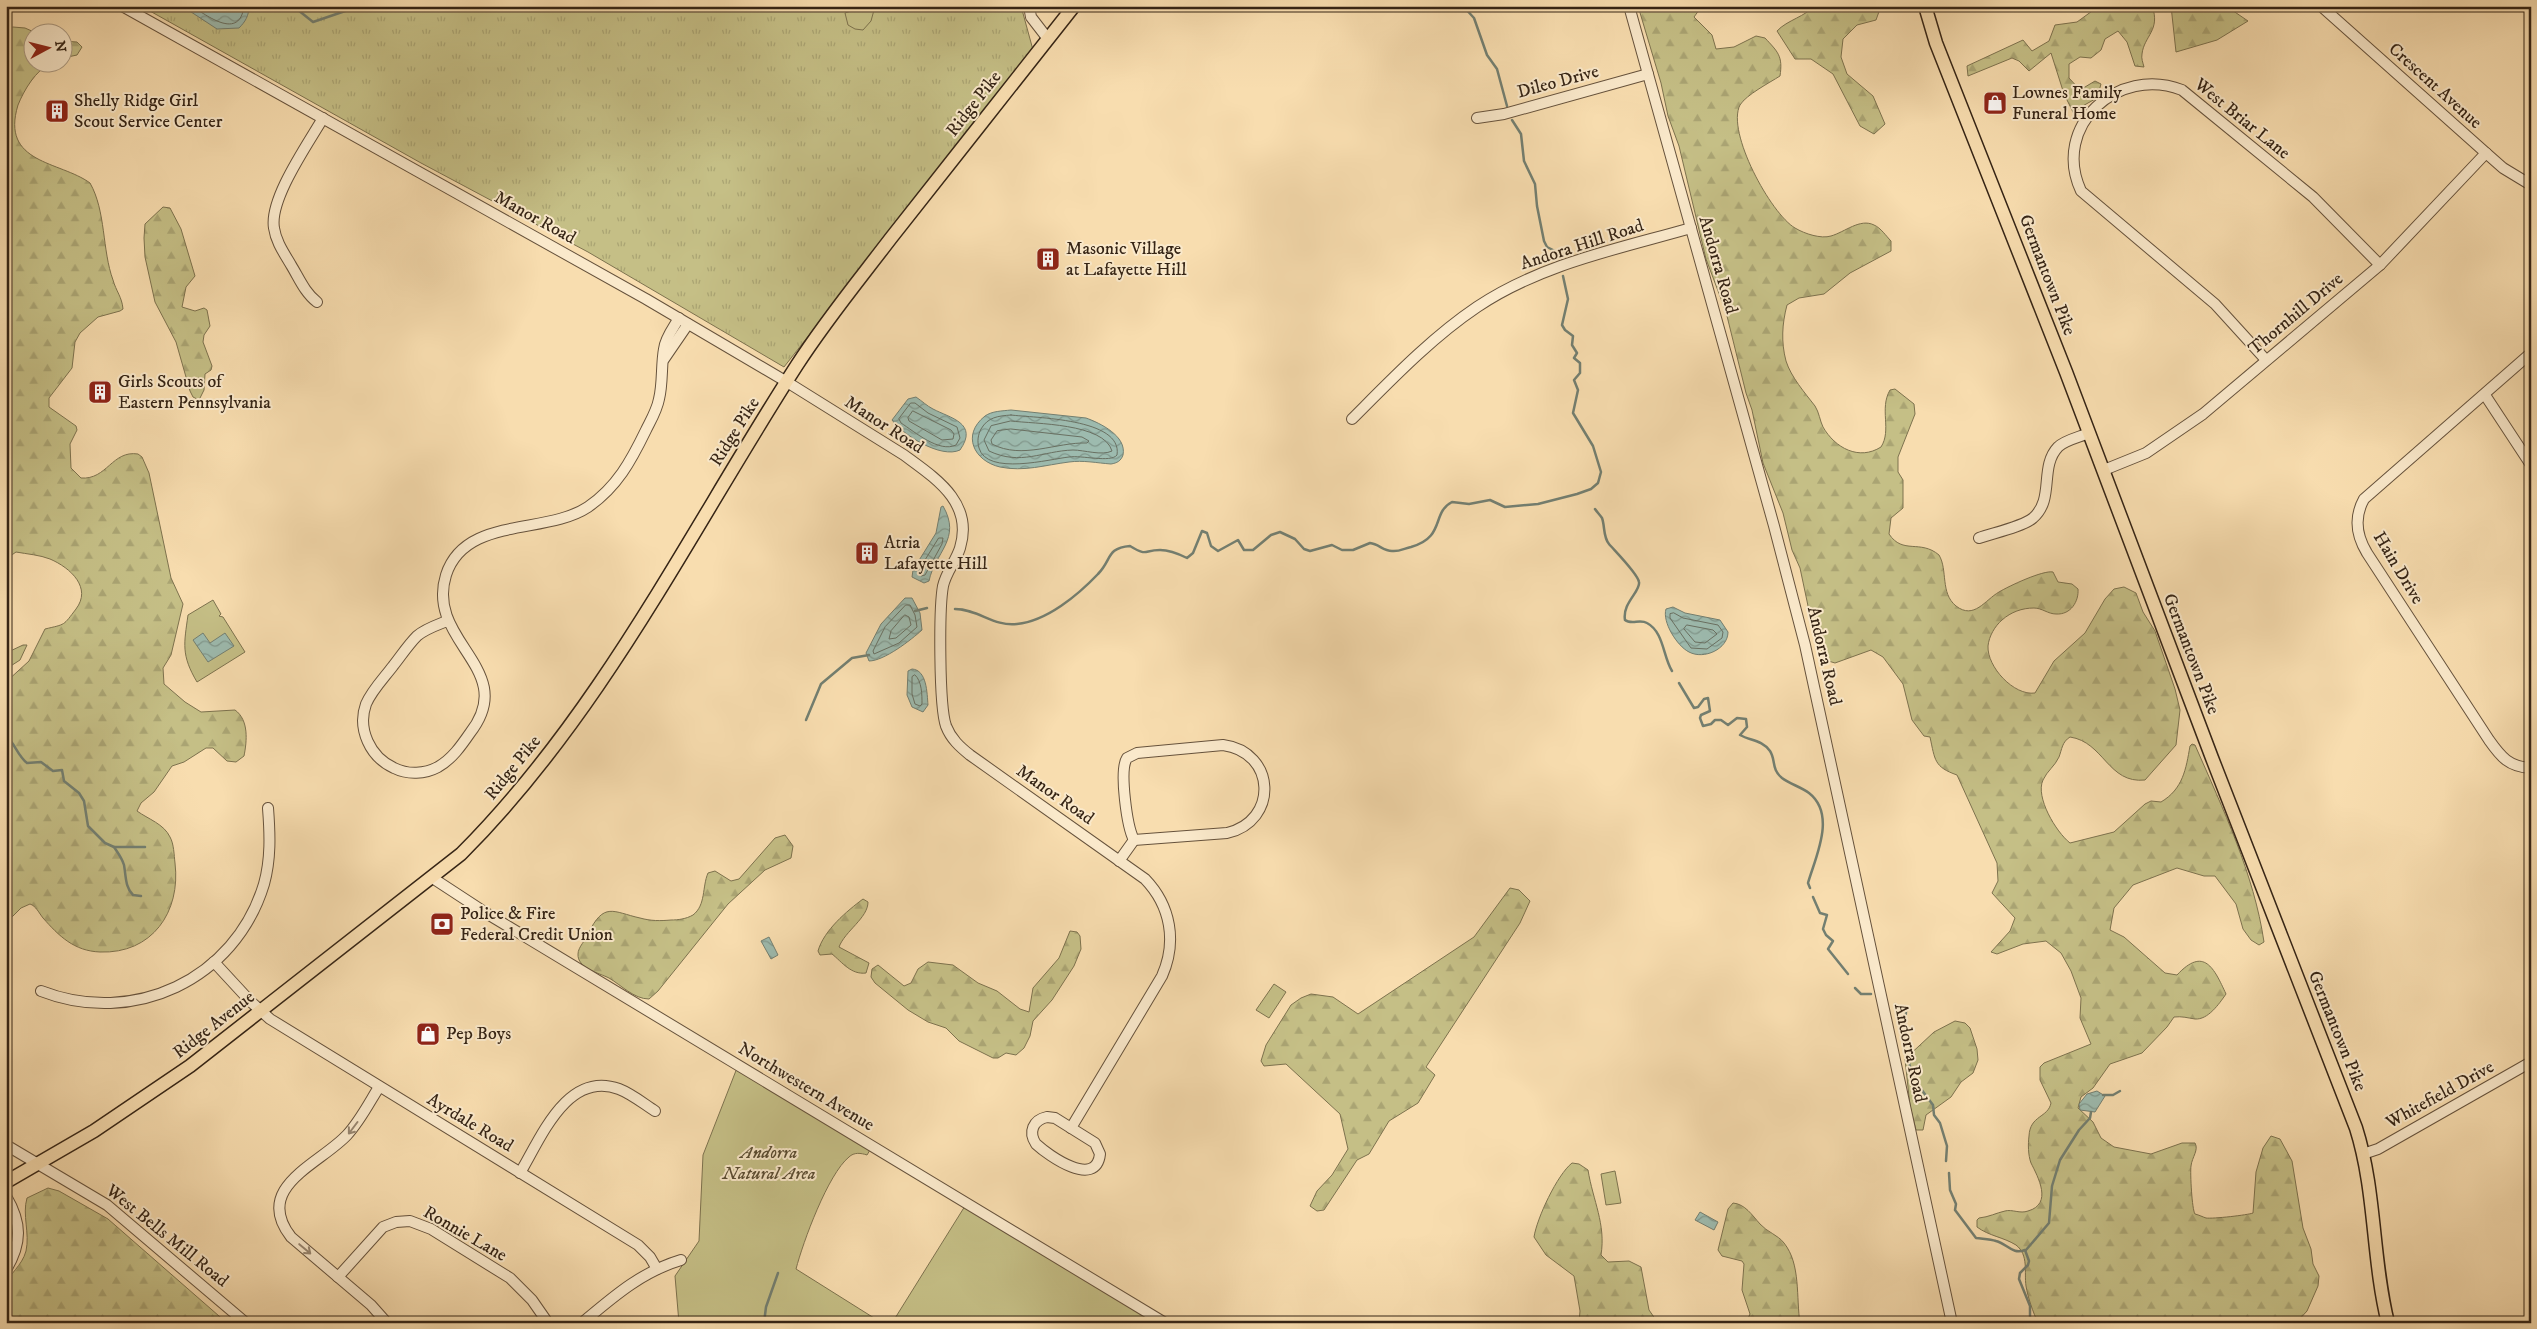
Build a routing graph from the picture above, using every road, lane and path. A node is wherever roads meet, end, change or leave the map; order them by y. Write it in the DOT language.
graph roads {
  1 [pos="122,6"];
  2 [pos="1030,6"];
  3 [pos="1074,6"];
  4 [pos="1629,6"];
  5 [pos="1926,6"];
  6 [pos="2321,6"];
  7 [pos="1048,39"];
  8 [pos="1648,74"];
  9 [pos="323,118"];
  10 [pos="1476,118"];
  11 [pos="2486,153"];
  12 [pos="2531,185"];
  13 [pos="1691,228"];
  14 [pos="2380,265"];
  15 [pos="317,302"];
  16 [pos="683,321"];
  17 [pos="2531,353"];
  18 [pos="2266,360"];
  19 [pos="786,382"];
  20 [pos="2485,395"];
  21 [pos="1352,419"];
  22 [pos="2089,433"];
  23 [pos="2531,465"];
  24 [pos="2104,470"];
  25 [pos="1979,538"];
  26 [pos="447,621"];
  27 [pos="2531,768"];
  28 [pos="268,808"];
  29 [pos="1134,840"];
  30 [pos="1119,861"];
  31 [pos="431,877"];
  32 [pos="214,962"];
  33 [pos="41,991"];
  34 [pos="261,1011"];
  35 [pos="2531,1062"];
  36 [pos="379,1087"];
  37 [pos="655,1111"];
  38 [pos="1071,1128"];
  39 [pos="6,1145"];
  40 [pos="2364,1154"];
  41 [pos="38,1165"];
  42 [pos="520,1173"];
  43 [pos="6,1182"];
  44 [pos="6,1196"];
  45 [pos="681,1260"];
  46 [pos="657,1268"];
  47 [pos="6,1270"];
  48 [pos="338,1277"];
  49 [pos="246,1323"];
  50 [pos="387,1323"];
  51 [pos="548,1323"];
  52 [pos="582,1323"];
  53 [pos="1165,1323"];
  54 [pos="1952,1323"];
  55 [pos="2388,1323"];
  1 -- 9 [label="street, Manor Road"];
  2 -- 7 [label="street"];
  3 -- 7 [label="main road, Ridge Pike"];
  4 -- 8 [label="street, Andorra Road"];
  5 -- 22 [label="main road, Germantown Pike"];
  6 -- 11 [label="street, Crescent Avenue"];
  7 -- 19 [label="main road, Ridge Pike"];
  8 -- 10 [label="street, Dileo Drive"];
  8 -- 13 [label="street, Andorra Road"];
  9 -- 15 [label="street"];
  9 -- 16 [label="street, Manor Road"];
  11 -- 12 [label="street, Crescent Avenue"];
  11 -- 14 [label="street, Thornhill Drive"];
  13 -- 21 [label="street, Andora Hill Road"];
  13 -- 54 [label="street, Andorra Road"];
  14 -- 18 [label="street, Thornhill Drive"];
  14 -- 18 [label="street, West Briar Lane"];
  16 -- 19 [label="street, Manor Road"];
  16 -- 26 [label="street"];
  17 -- 20 [label="street, Hain Drive"];
  18 -- 24 [label="street, Thornhill Drive"];
  19 -- 30 [label="street, Manor Road"];
  19 -- 31 [label="main road, Ridge Pike"];
  20 -- 23 [label="street"];
  20 -- 27 [label="street, Hain Drive"];
  22 -- 24 [label="main road, Germantown Pike"];
  22 -- 25 [label="street"];
  24 -- 40 [label="main road, Germantown Pike"];
  26 -- 26 [label="street"];
  28 -- 32 [label="street"];
  29 -- 29 [label="street"];
  29 -- 30 [label="street"];
  30 -- 38 [label="street, Manor Road"];
  31 -- 34 [label="main road, Ridge Avenue"];
  31 -- 53 [label="street, Northwestern Avenue"];
  32 -- 33 [label="street"];
  32 -- 34 [label="street, Ayrdale Road"];
  34 -- 36 [label="street, Ayrdale Road"];
  34 -- 41 [label="main road, Ridge Avenue"];
  35 -- 40 [label="street, Whitefield Drive"];
  36 -- 42 [label="street, Ayrdale Road"];
  36 -- 48 [label="street, one-way"];
  37 -- 42 [label="street"];
  38 -- 38 [label="street"];
  39 -- 41 [label="street, West Bells Mill Road"];
  40 -- 55 [label="main road, Germantown Pike"];
  41 -- 43 [label="main road, Ridge Avenue"];
  41 -- 49 [label="street, West Bells Mill Road"];
  42 -- 46 [label="street, Ayrdale Road"];
  44 -- 47 [label="street"];
  45 -- 46 [label="street"];
  46 -- 52 [label="street"];
  48 -- 50 [label="street"];
  48 -- 51 [label="street, Ronnie Lane"];
}
